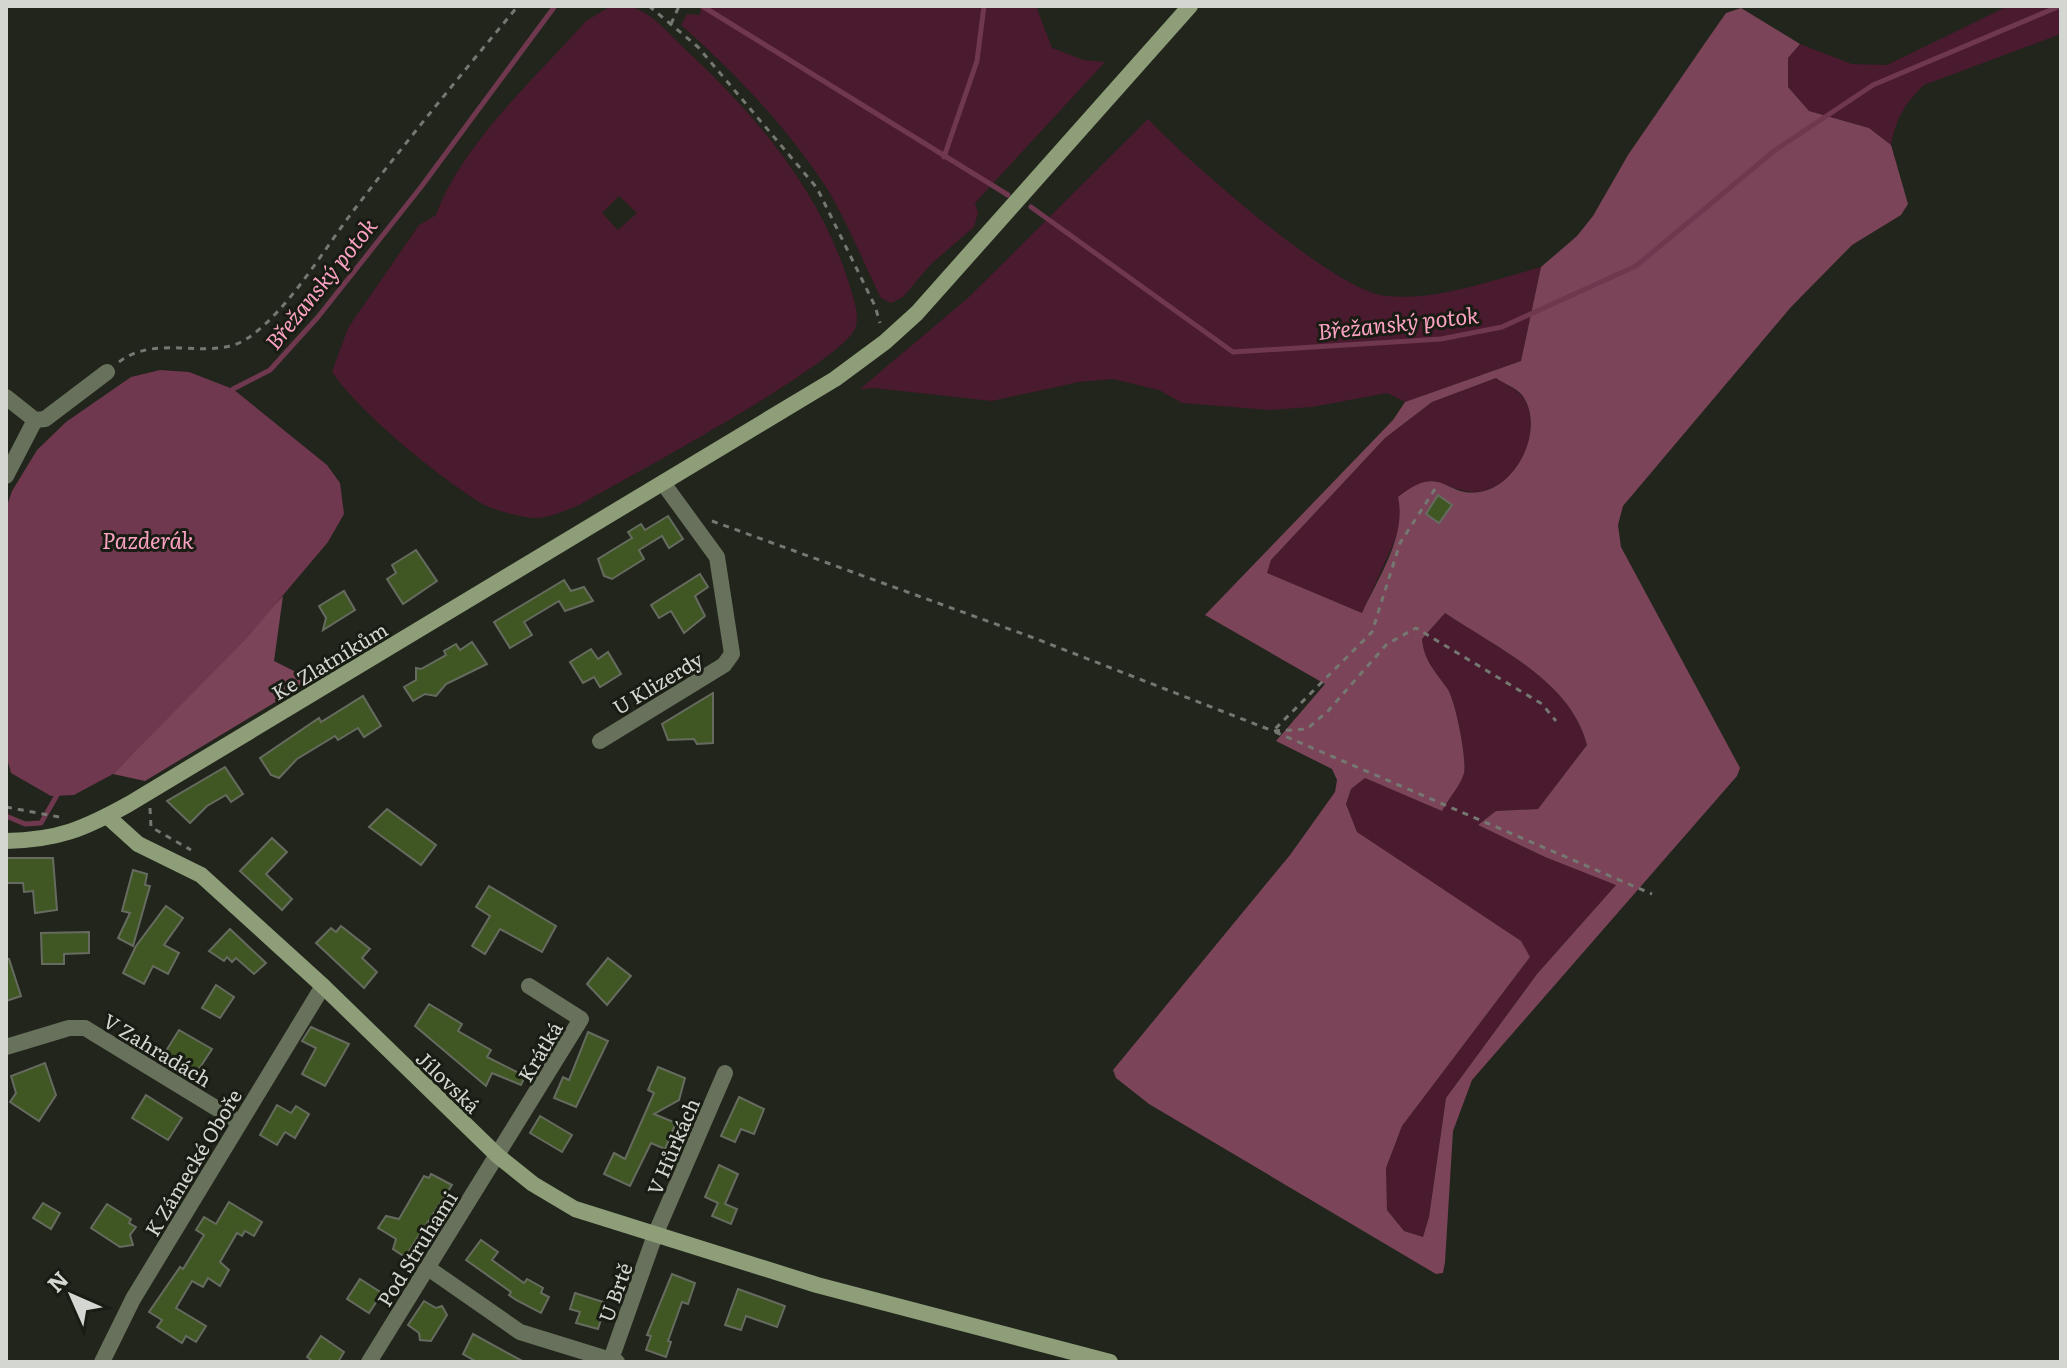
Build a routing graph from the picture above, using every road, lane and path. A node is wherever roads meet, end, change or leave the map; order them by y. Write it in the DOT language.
graph roads {
  1 [pos="518,6"];
  2 [pos="649,6"];
  3 [pos="679,6"];
  4 [pos="1190,6"];
  5 [pos="671,24"];
  6 [pos="885,342"];
  7 [pos="107,372"];
  8 [pos="6,397"];
  9 [pos="35,420"];
  10 [pos="6,476"];
  11 [pos="663,483"];
  12 [pos="1435,489"];
  13 [pos="679,506"];
  14 [pos="1556,721"];
  15 [pos="1273,731"];
  16 [pos="600,741"];
  17 [pos="6,807"];
  18 [pos="50,815"];
  19 [pos="107,816"];
  20 [pos="6,841"];
  21 [pos="1652,894"];
  22 [pos="323,986"];
  23 [pos="529,986"];
  24 [pos="6,1047"];
  25 [pos="725,1073"];
  26 [pos="239,1122"];
  27 [pos="498,1156"];
  28 [pos="655,1235"];
  29 [pos="428,1268"];
  30 [pos="613,1361"];
  31 [pos="102,1362"];
  32 [pos="369,1362"];
  33 [pos="1110,1362"];
  1 -- 7 [label="path"];
  2 -- 5 [label="path"];
  3 -- 5 [label="path"];
  4 -- 6 [label="main road, Ke Zlatníkům"];
  5 -- 6 [label="path"];
  6 -- 11 [label="main road, Ke Zlatníkům"];
  7 -- 9 [label="street"];
  8 -- 9 [label="street"];
  9 -- 10 [label="street"];
  11 -- 13 [label="street"];
  11 -- 19 [label="main road, Ke Zlatníkům"];
  12 -- 15 [label="path"];
  13 -- 15 [label="path"];
  13 -- 16 [label="street, U Klizerdy"];
  14 -- 15 [label="path"];
  15 -- 21 [label="path"];
  17 -- 18 [label="path"];
  19 -- 20 [label="main road, Ke Zlatníkům"];
  19 -- 22 [label="main road, Jílovská"];
  22 -- 26 [label="street, K Zámecké Oboře"];
  22 -- 27 [label="main road, Jílovská"];
  23 -- 27 [label="street, Krátká"];
  24 -- 26 [label="street, V Zahradách"];
  25 -- 28 [label="street, V Hůrkách"];
  26 -- 31 [label="street, K Zámecké Oboře"];
  27 -- 28 [label="main road, Jílovská"];
  27 -- 29 [label="street, Pod Struhami"];
  28 -- 30 [label="street, U Brtě"];
  28 -- 33 [label="main road, Jílovská"];
  29 -- 30 [label="street"];
  29 -- 32 [label="street, Pod Struhami"];
}
